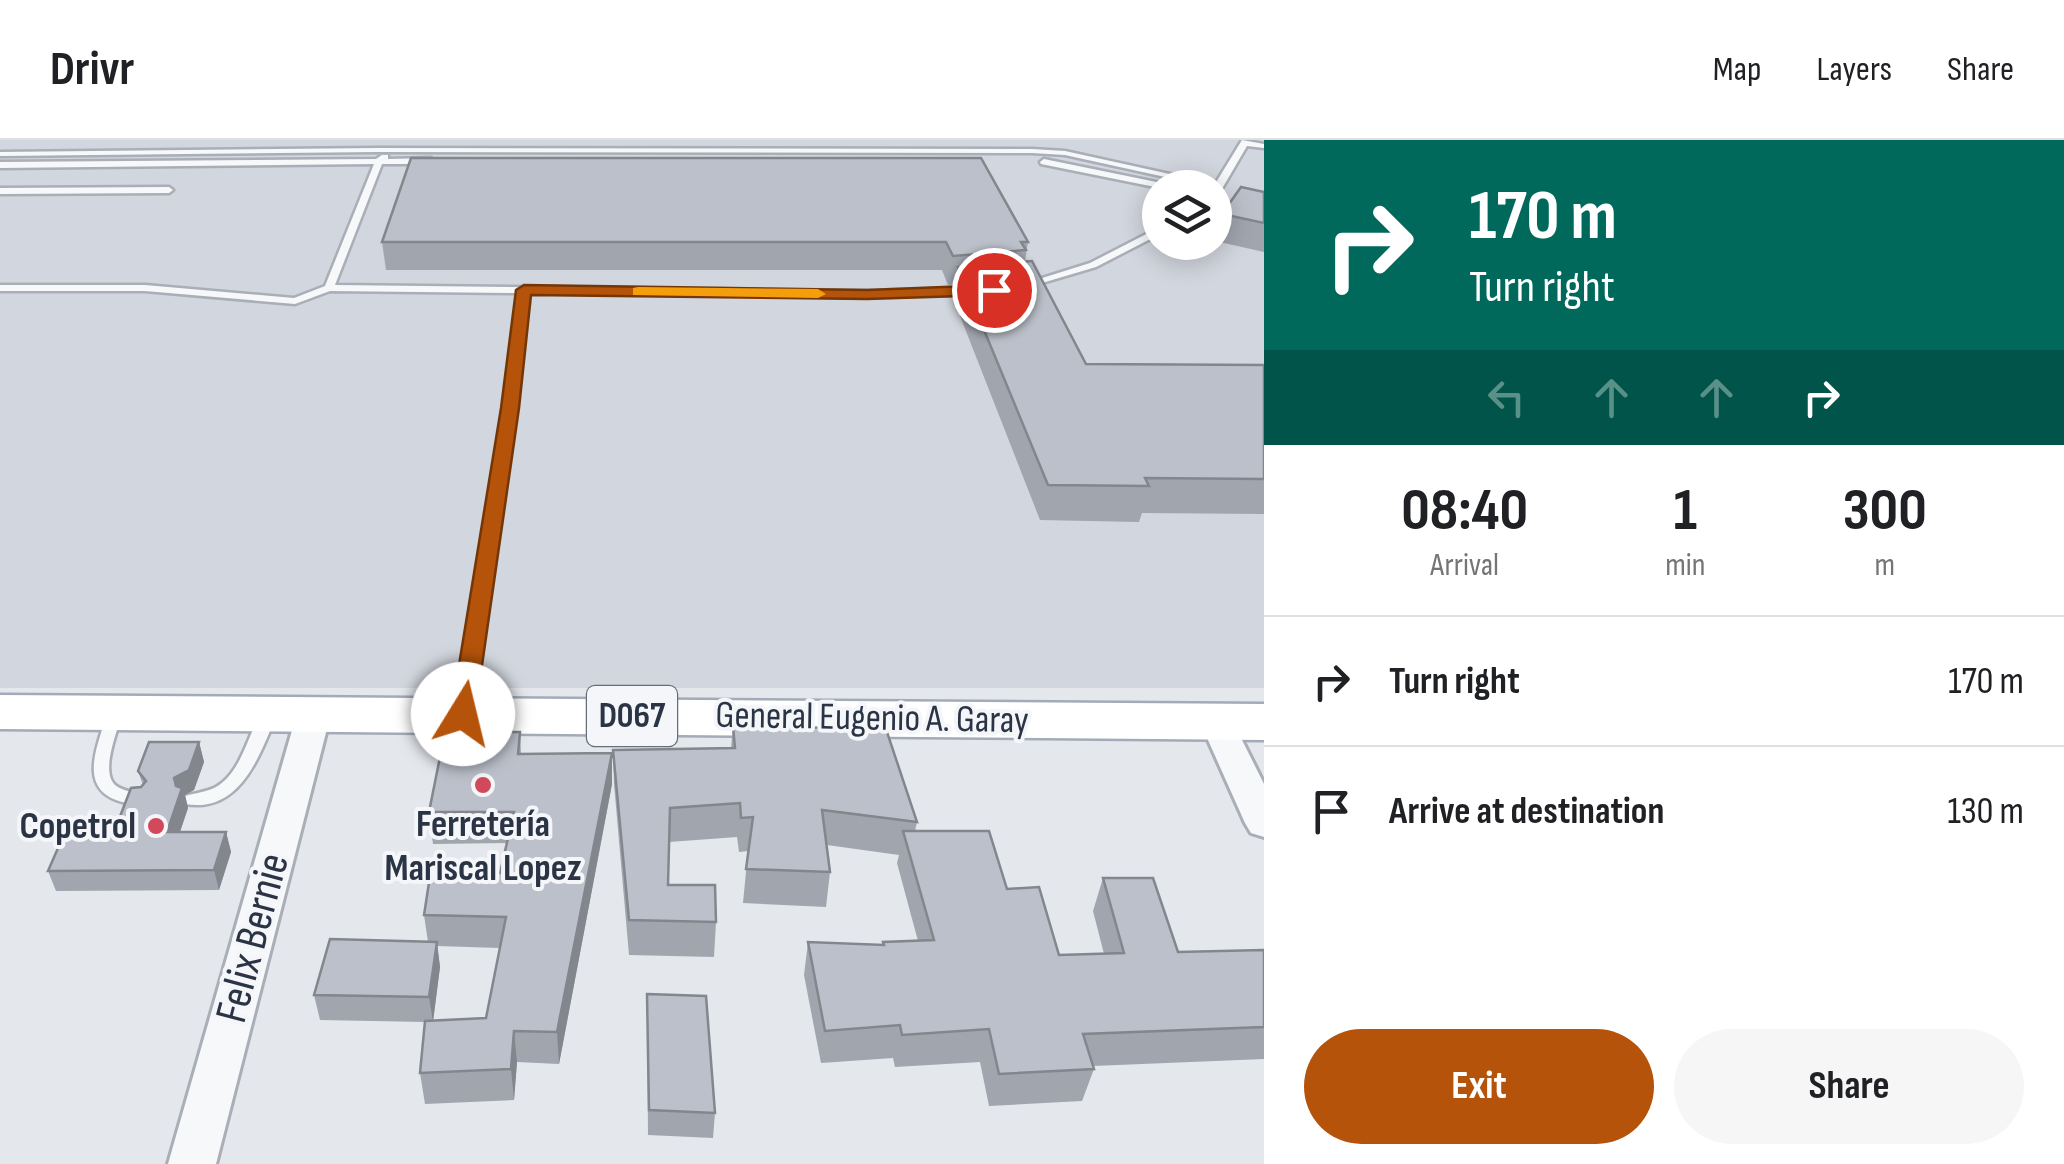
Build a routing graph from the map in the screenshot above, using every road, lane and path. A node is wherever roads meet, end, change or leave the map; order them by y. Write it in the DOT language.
graph roads {
  1 [pos="4,140"];
  2 [pos="415,140"];
  3 [pos="811,140"];
  4 [pos="1245,142"];
  5 [pos="1264,146"];
  6 [pos="395,150"];
  7 [pos="796,151"];
  8 [pos="0,152"];
  9 [pos="380,161"];
  10 [pos="0,165"];
  11 [pos="1228,170"];
  12 [pos="1142,172"];
  13 [pos="1142,182"];
  14 [pos="169,190"];
  15 [pos="0,191"];
  16 [pos="1142,239"];
  17 [pos="0,288"];
  18 [pos="329,288"];
  19 [pos="1010,288"];
  20 [pos="524,290"];
  21 [pos="994,290"];
  22 [pos="0,712"];
  23 [pos="116,712"];
  24 [pos="292,713"];
  25 [pos="463,714"];
  26 [pos="1240,722"];
  27 [pos="141,799"];
  28 [pos="191,800"];
  29 [pos="1264,824"];
  30 [pos="192,1164"];
  1 -- 8 [label="lane"];
  2 -- 6 [label="lane"];
  3 -- 7 [label="lane"];
  4 -- 5 [label="lane"];
  4 -- 11 [label="lane"];
  6 -- 7 [label="lane"];
  6 -- 8 [label="lane"];
  6 -- 9 [label="lane"];
  7 -- 12 [label="lane"];
  9 -- 10 [label="lane"];
  9 -- 13 [label="lane"];
  9 -- 18 [label="lane"];
  14 -- 15 [label="lane"];
  16 -- 19 [label="lane"];
  17 -- 18 [label="lane"];
  18 -- 20 [label="lane"];
  20 -- 21 [label="lane"];
  20 -- 25 [label="lane"];
  22 -- 23 [label="main road, General Eugenio A. Garay / D067"];
  23 -- 24 [label="main road, General Eugenio A. Garay / D067"];
  23 -- 27 [label="lane"];
  24 -- 25 [label="main road, General Eugenio A. Garay / D067"];
  24 -- 28 [label="lane"];
  24 -- 30 [label="street, Felix Bernie"];
  25 -- 26 [label="main road, General Eugenio A. Garay / D067"];
  26 -- 29 [label="street"];
}
